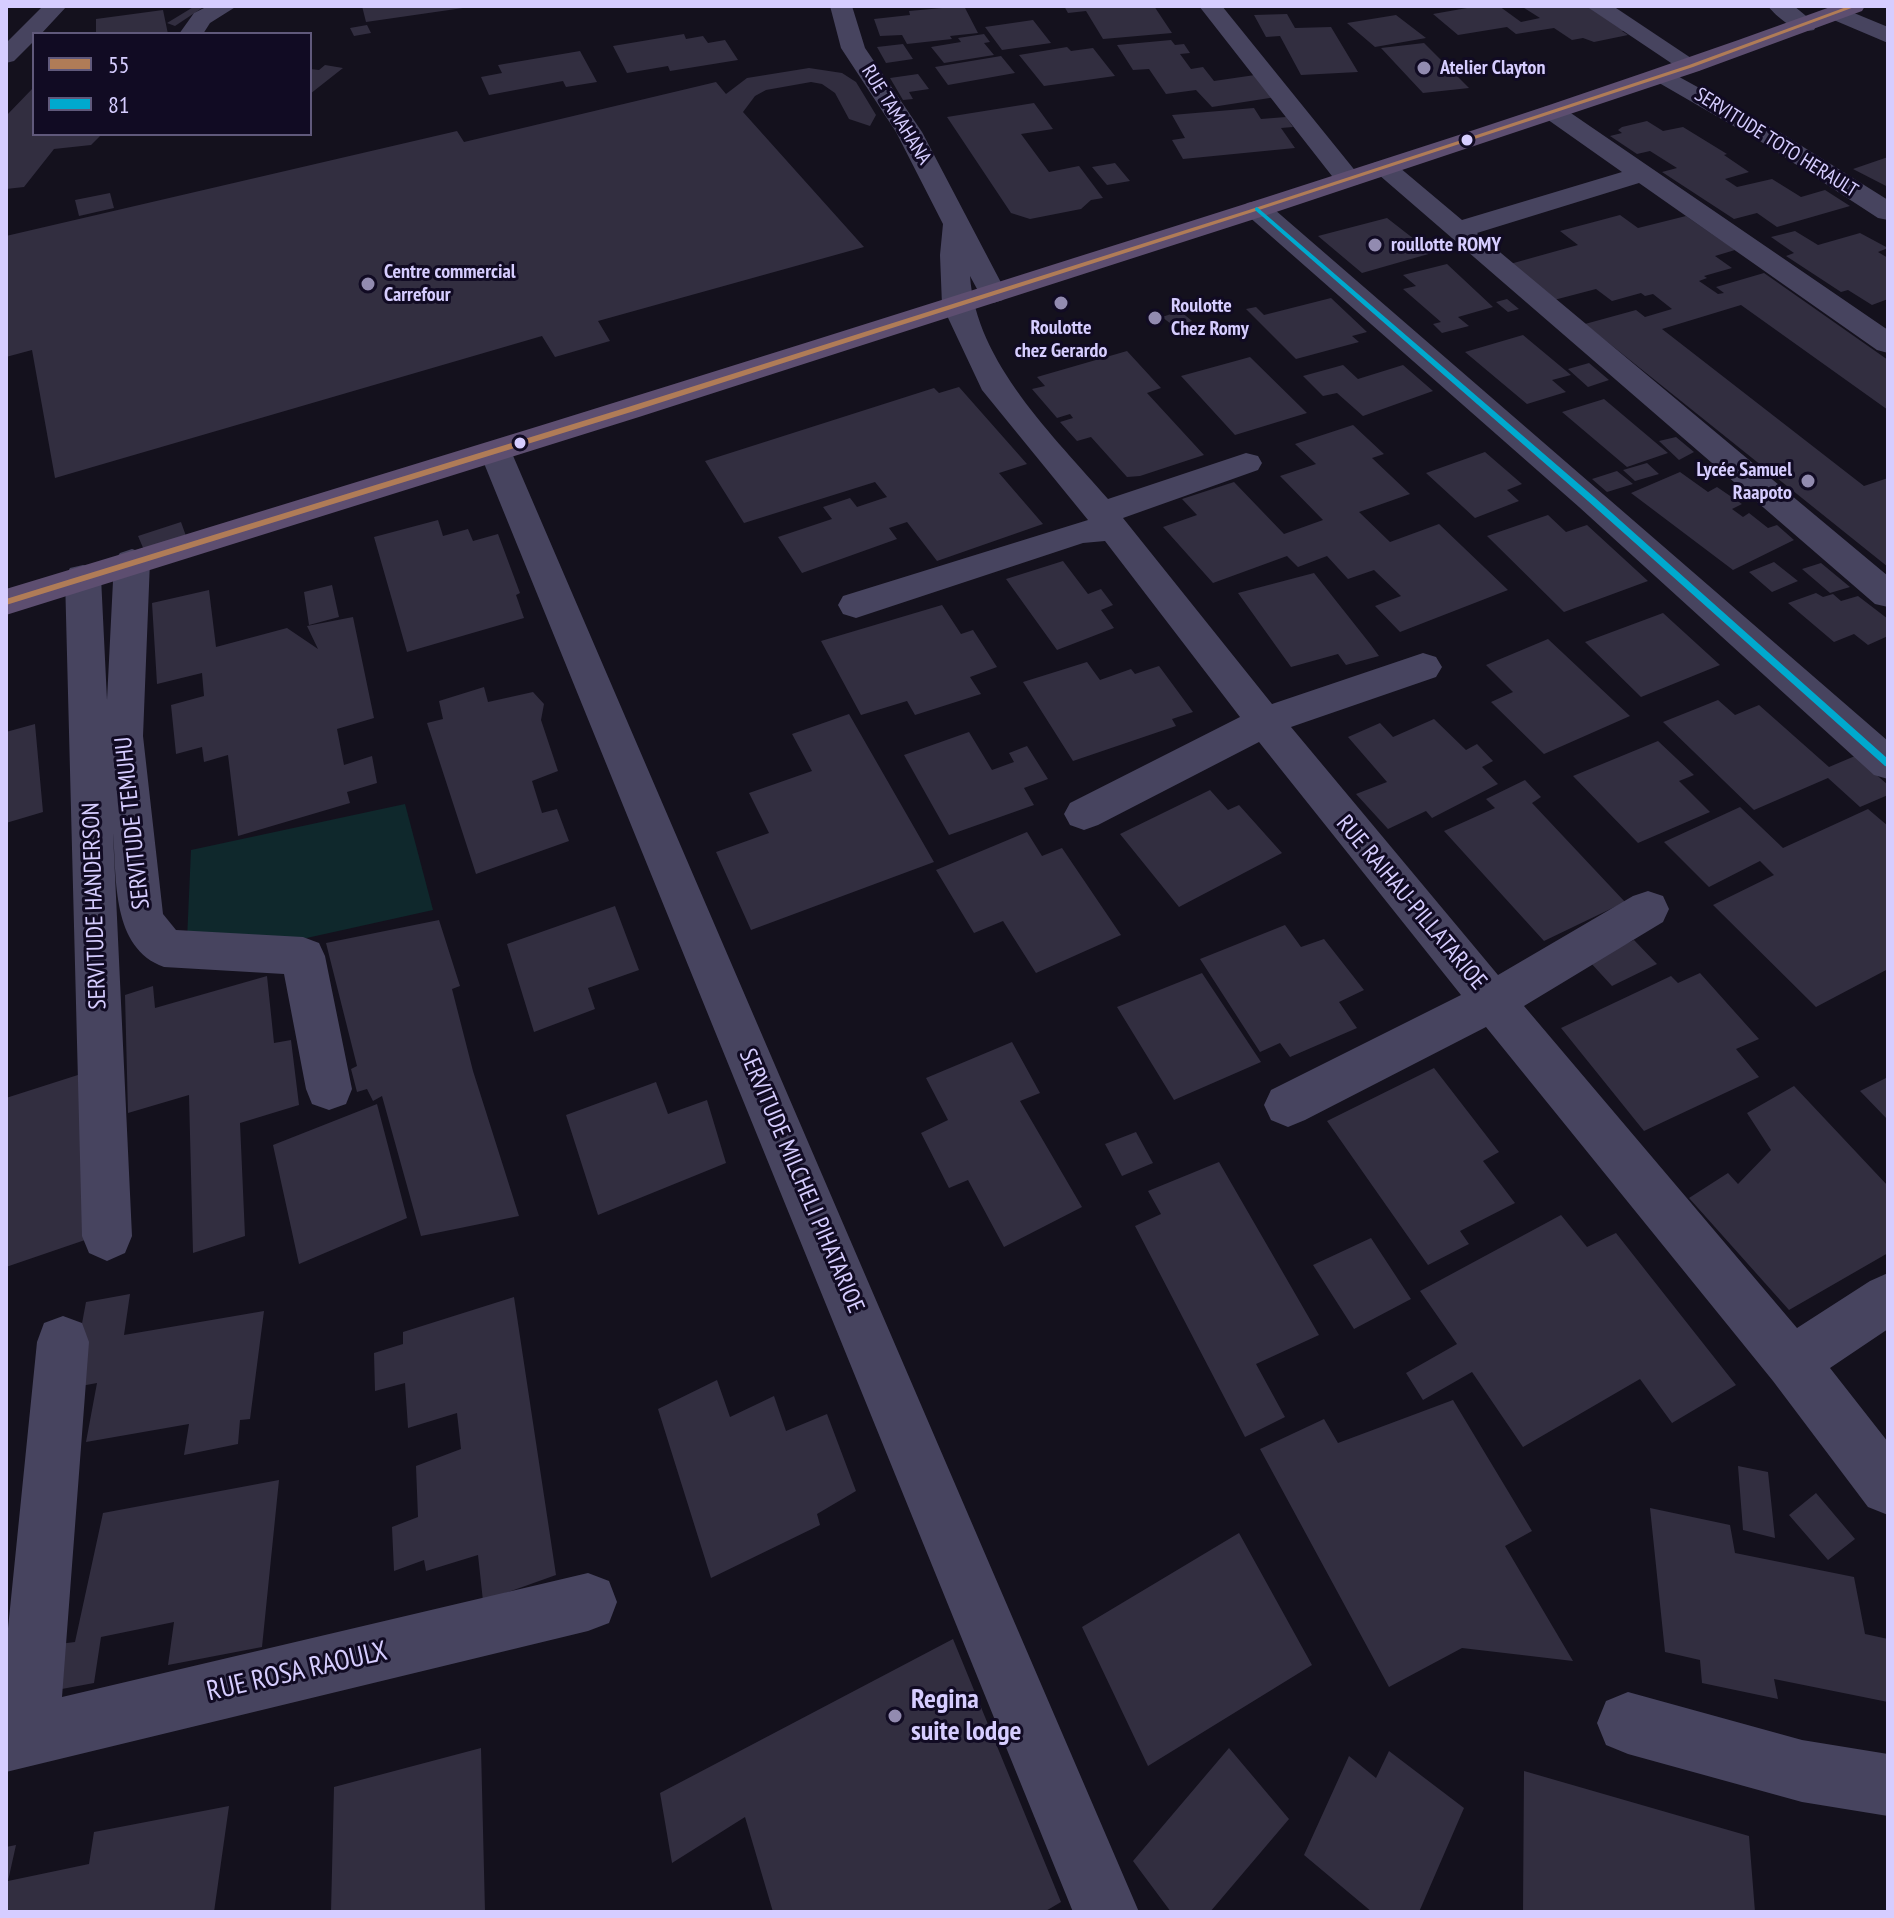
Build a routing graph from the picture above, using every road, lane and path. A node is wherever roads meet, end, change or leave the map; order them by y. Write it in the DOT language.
graph roads {
  1 [pos="56,6"];
  2 [pos="226,6"];
  3 [pos="841,6"];
  4 [pos="1210,6"];
  5 [pos="1597,6"];
  6 [pos="1779,6"];
  7 [pos="1845,9"];
  8 [pos="1806,25"];
  9 [pos="192,32"];
  10 [pos="17,34"];
  11 [pos="1888,36"];
  12 [pos="6,56"];
  13 [pos="1677,70"];
  14 [pos="1553,112"];
  15 [pos="1384,168"];
  16 [pos="1642,174"];
  17 [pos="1348,179"];
  18 [pos="1257,209"];
  19 [pos="1888,212"];
  20 [pos="1457,230"];
  21 [pos="975,300"];
  22 [pos="1888,344"];
  23 [pos="495,451"];
  24 [pos="1246,463"];
  25 [pos="1108,521"];
  26 [pos="132,561"];
  27 [pos="83,577"];
  28 [pos="1888,595"];
  29 [pos="6,602"];
  30 [pos="856,605"];
  31 [pos="1423,667"];
  32 [pos="1266,721"];
  33 [pos="1888,764"];
  34 [pos="1084,814"];
  35 [pos="1648,909"];
  36 [pos="1493,1001"];
  37 [pos="329,1089"];
  38 [pos="1288,1105"];
  39 [pos="107,1236"];
  40 [pos="1888,1299"];
  41 [pos="63,1342"];
  42 [pos="1792,1362"];
  43 [pos="1888,1487"];
  44 [pos="588,1602"];
  45 [pos="1628,1723"];
  46 [pos="17,1739"];
  47 [pos="1888,1785"];
  48 [pos="1106,1912"];
  1 -- 10 [label="street"];
  2 -- 9 [label="street"];
  3 -- 21 [label="street, RUE TAMAHANA"];
  4 -- 17 [label="street"];
  5 -- 13 [label="street, SERVITUDE TOTO HERAULT"];
  6 -- 8 [label="street"];
  7 -- 8 [label="main road"];
  7 -- 11 [label="street"];
  8 -- 13 [label="main road"];
  10 -- 12 [label="street"];
  13 -- 14 [label="main road"];
  13 -- 19 [label="street, SERVITUDE TOTO HERAULT"];
  14 -- 15 [label="main road"];
  14 -- 16 [label="street"];
  15 -- 17 [label="main road"];
  15 -- 20 [label="street"];
  16 -- 20 [label="street"];
  16 -- 22 [label="street"];
  17 -- 18 [label="main road"];
  18 -- 21 [label="main road"];
  18 -- 33 [label="street"];
  20 -- 28 [label="street"];
  21 -- 23 [label="main road"];
  21 -- 25 [label="street, RUE RAIHAU-PILLATARIOE"];
  23 -- 26 [label="main road"];
  23 -- 48 [label="street, SERVITUDE MILCHELI PIHATARIOE"];
  24 -- 25 [label="street"];
  25 -- 30 [label="street"];
  25 -- 32 [label="street, RUE RAIHAU-PILLATARIOE"];
  26 -- 27 [label="main road"];
  26 -- 37 [label="street, SERVITUDE TEMUHU"];
  27 -- 29 [label="main road"];
  27 -- 39 [label="street, SERVITUDE HANDERSON"];
  31 -- 32 [label="street"];
  32 -- 34 [label="street"];
  32 -- 36 [label="street, RUE RAIHAU-PILLATARIOE"];
  35 -- 36 [label="street"];
  36 -- 38 [label="street"];
  36 -- 42 [label="street, RUE RAIHAU-PILLATARIOE"];
  40 -- 42 [label="street"];
  41 -- 46 [label="street"];
  42 -- 43 [label="street, RUE RAIHAU-PILLATARIOE"];
  44 -- 46 [label="street, RUE ROSA RAOULX"];
  45 -- 47 [label="street"];
}
